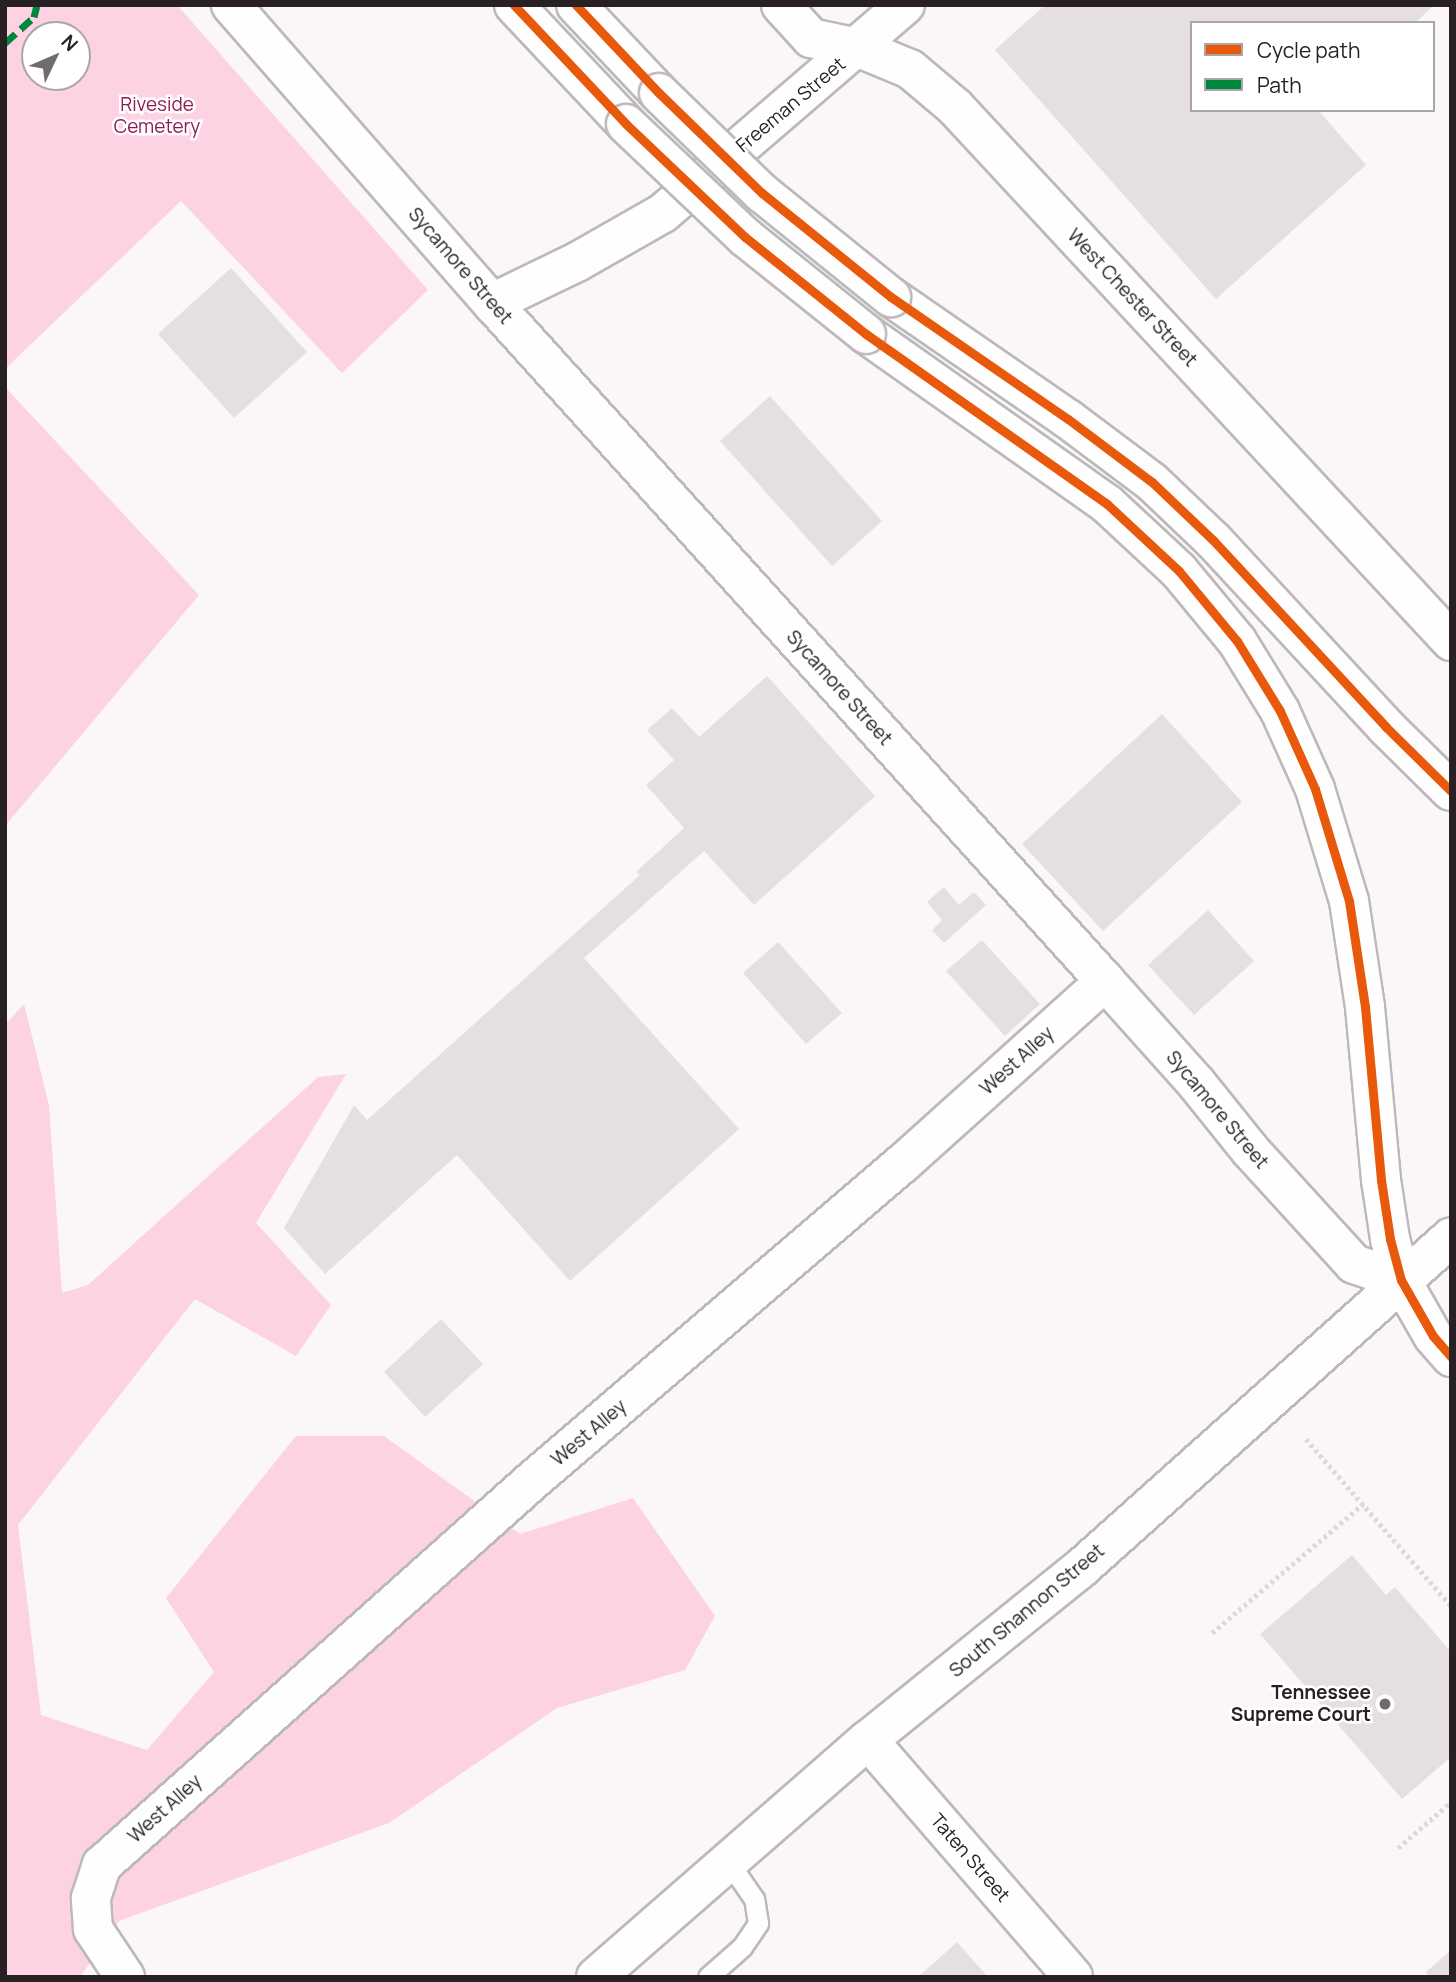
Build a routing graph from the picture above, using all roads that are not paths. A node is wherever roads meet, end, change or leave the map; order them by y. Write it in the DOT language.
graph roads {
  1 [pos="231,5"];
  2 [pos="514,5"];
  3 [pos="576,5"];
  4 [pos="781,5"];
  5 [pos="905,5"];
  6 [pos="859,48"];
  7 [pos="492,303"];
  8 [pos="1451,641"];
  9 [pos="1451,791"];
  10 [pos="1105,981"];
  11 [pos="1451,1237"];
  12 [pos="1401,1280"];
  13 [pos="1451,1357"];
  14 [pos="868,1740"];
  15 [pos="728,1861"];
  16 [pos="125,1977"];
  17 [pos="596,1977"];
  18 [pos="708,1977"];
  19 [pos="1073,1977"];
  1 -- 7 [label="main road, Sycamore Street"];
  2 -- 12 [label="main road, bridge"];
  3 -- 9 [label="main road, bridge"];
  4 -- 6 [label="main road, West Chester Street"];
  5 -- 6 [label="main road, Freeman Street"];
  6 -- 7 [label="main road, Freeman Street"];
  6 -- 8 [label="main road, West Chester Street"];
  7 -- 10 [label="main road, Sycamore Street"];
  10 -- 12 [label="main road, Sycamore Street"];
  10 -- 16 [label="main road, West Alley"];
  11 -- 12 [label="main road, South Shannon Street"];
  12 -- 13 [label="main road"];
  12 -- 14 [label="main road, South Shannon Street"];
  14 -- 15 [label="main road, South Shannon Street"];
  14 -- 19 [label="main road, Taten Street"];
  15 -- 17 [label="main road, South Shannon Street"];
  15 -- 18 [label="lane"];
}
